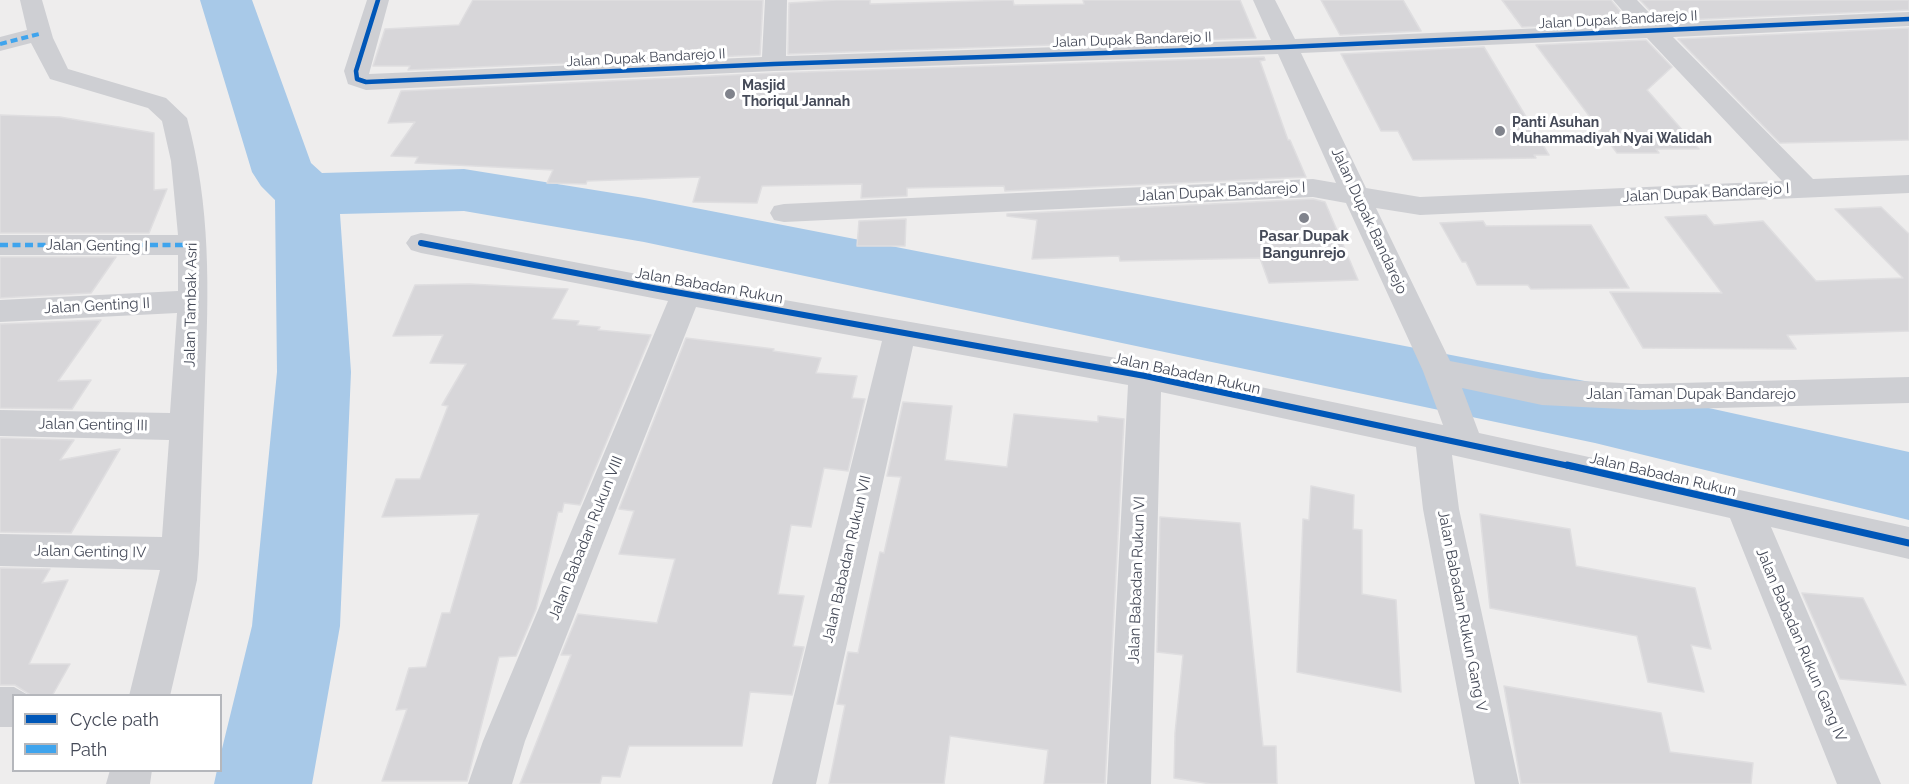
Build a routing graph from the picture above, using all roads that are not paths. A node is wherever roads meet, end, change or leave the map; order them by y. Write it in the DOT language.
graph roads {
  1 [pos="31,0"];
  2 [pos="378,0"];
  3 [pos="776,0"];
  4 [pos="1264,0"];
  5 [pos="1624,0"];
  6 [pos="1909,19"];
  7 [pos="1651,30"];
  8 [pos="39,34"];
  9 [pos="0,44"];
  10 [pos="1285,47"];
  11 [pos="774,64"];
  12 [pos="1909,184"];
  13 [pos="1805,188"];
  14 [pos="1358,196"];
  15 [pos="784,213"];
  16 [pos="421,243"];
  17 [pos="0,245"];
  18 [pos="193,245"];
  19 [pos="686,294"];
  20 [pos="193,301"];
  21 [pos="0,311"];
  22 [pos="900,333"];
  23 [pos="1441,375"];
  24 [pos="1144,376"];
  25 [pos="1909,390"];
  26 [pos="0,423"];
  27 [pos="186,427"];
  28 [pos="1454,437"];
  29 [pos="1744,507"];
  30 [pos="1909,543"];
  31 [pos="0,550"];
  32 [pos="180,554"];
  33 [pos="150,694"];
  34 [pos="490,784"];
  35 [pos="794,784"];
  36 [pos="1128,784"];
  37 [pos="1497,784"];
  38 [pos="1860,784"];
  1 -- 8 [label="street, Jalan Tambak Asri"];
  2 -- 11 [label="street, Jalan Dupak Bandarejo II"];
  3 -- 11 [label="street"];
  4 -- 10 [label="street, Jalan Dupak Bandarejo"];
  5 -- 7 [label="street"];
  6 -- 7 [label="street, Jalan Dupak Bandarejo II"];
  7 -- 10 [label="street, Jalan Dupak Bandarejo II"];
  7 -- 13 [label="street"];
  8 -- 9 [label="street"];
  8 -- 18 [label="street, Jalan Tambak Asri"];
  10 -- 11 [label="street, Jalan Dupak Bandarejo II"];
  10 -- 14 [label="street, Jalan Dupak Bandarejo"];
  12 -- 13 [label="street, Jalan Dupak Bandarejo I"];
  13 -- 14 [label="street, Jalan Dupak Bandarejo I"];
  14 -- 15 [label="street, Jalan Dupak Bandarejo I"];
  14 -- 23 [label="street, Jalan Dupak Bandarejo"];
  16 -- 19 [label="street, Jalan Babadan Rukun"];
  17 -- 18 [label="street, Jalan Genting I"];
  18 -- 20 [label="street, Jalan Tambak Asri"];
  19 -- 22 [label="street, Jalan Babadan Rukun"];
  19 -- 34 [label="street, Jalan Babadan Rukun VIII"];
  20 -- 21 [label="street, Jalan Genting II"];
  20 -- 27 [label="street, Jalan Tambak Asri"];
  22 -- 24 [label="street, Jalan Babadan Rukun"];
  22 -- 35 [label="street, Jalan Babadan Rukun VII"];
  23 -- 25 [label="street, Jalan Taman Dupak Bandarejo"];
  23 -- 28 [label="street, Jalan Dupak Bandarejo"];
  24 -- 28 [label="street, Jalan Babadan Rukun"];
  24 -- 36 [label="street, Jalan Babadan Rukun VI"];
  26 -- 27 [label="street, Jalan Genting III"];
  27 -- 32 [label="street, Jalan Tambak Asri"];
  28 -- 29 [label="street, Jalan Babadan Rukun"];
  28 -- 37 [label="street, Jalan Babadan Rukun Gang V"];
  29 -- 30 [label="street, Jalan Babadan Rukun"];
  29 -- 38 [label="street, Jalan Babadan Rukun Gang IV"];
  31 -- 32 [label="street, Jalan Genting IV"];
  32 -- 33 [label="street, Jalan Tambak Asri"];
}
